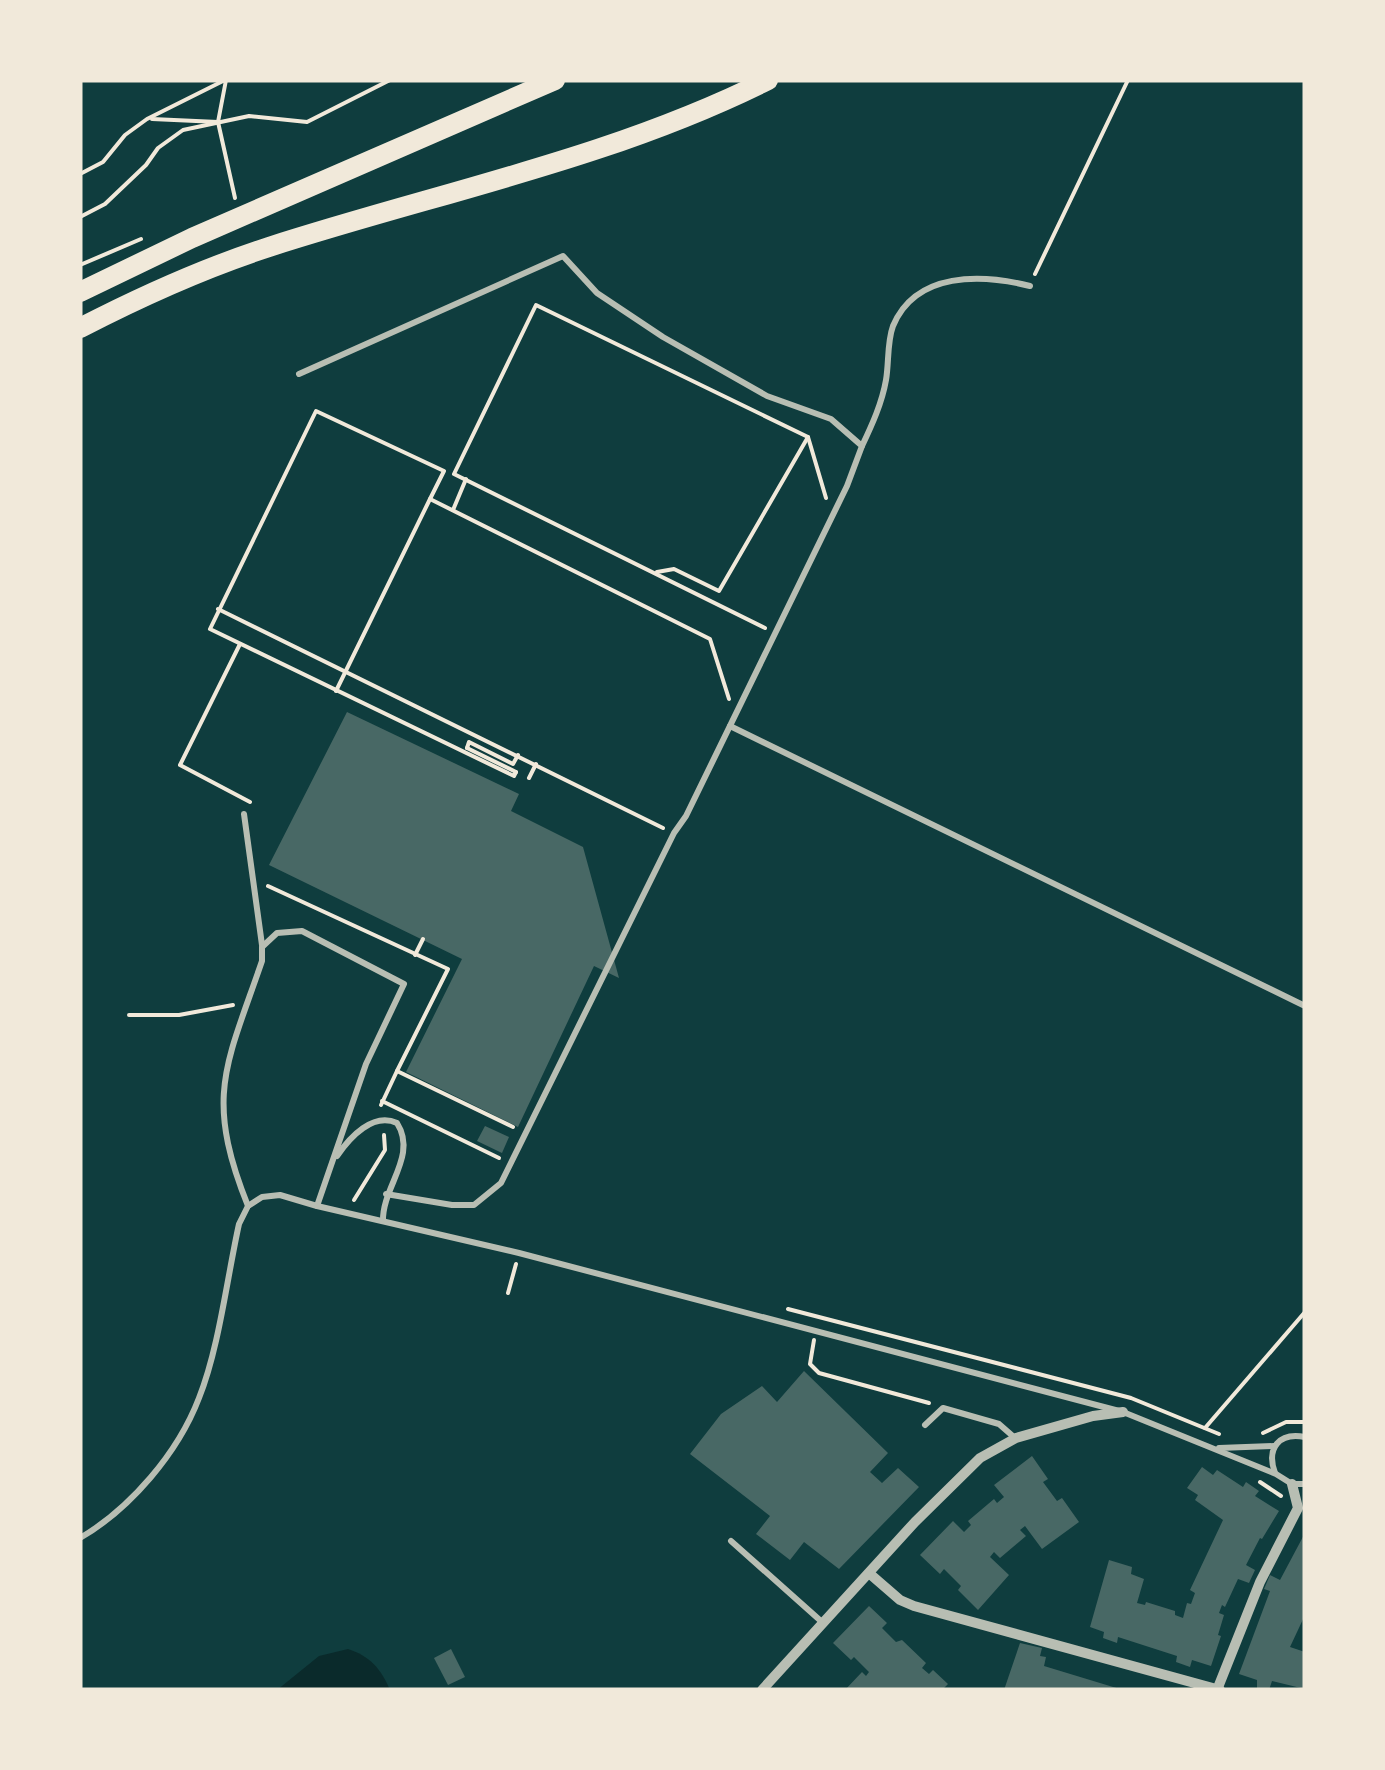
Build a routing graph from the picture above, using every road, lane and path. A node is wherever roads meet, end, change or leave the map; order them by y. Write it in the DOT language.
graph roads {
  1 [pos="226,80"];
  2 [pos="390,80"];
  3 [pos="555,80"];
  4 [pos="768,80"];
  5 [pos="1128,80"];
  6 [pos="147,118"];
  7 [pos="218,122"];
  8 [pos="80,174"];
  9 [pos="235,198"];
  10 [pos="80,217"];
  11 [pos="1030,286"];
  12 [pos="80,292"];
  13 [pos="80,328"];
  14 [pos="299,374"];
  15 [pos="808,438"];
  16 [pos="862,446"];
  17 [pos="466,479"];
  18 [pos="430,499"];
  19 [pos="453,510"];
  20 [pos="831,517"];
  21 [pos="656,572"];
  22 [pos="218,609"];
  23 [pos="774,633"];
  24 [pos="240,644"];
  25 [pos="347,670"];
  26 [pos="336,691"];
  27 [pos="734,716"];
  28 [pos="730,726"];
  29 [pos="521,757"];
  30 [pos="536,764"];
  31 [pos="516,772"];
  32 [pos="529,778"];
  33 [pos="244,814"];
  34 [pos="674,833"];
  35 [pos="423,939"];
  36 [pos="262,946"];
  37 [pos="415,955"];
  38 [pos="248,1002"];
  39 [pos="1305,1006"];
  40 [pos="129,1015"];
  41 [pos="397,1071"];
  42 [pos="384,1135"];
  43 [pos="507,1162"];
  44 [pos="331,1168"];
  45 [pos="386,1194"];
  46 [pos="354,1200"];
  47 [pos="248,1206"];
  48 [pos="317,1206"];
  49 [pos="383,1221"];
  50 [pos="516,1264"];
  51 [pos="508,1293"];
  52 [pos="1305,1312"];
  53 [pos="814,1338"];
  54 [pos="1131,1398"];
  55 [pos="943,1408"];
  56 [pos="1123,1412"];
  57 [pos="1305,1422"];
  58 [pos="925,1425"];
  59 [pos="1205,1428"];
  60 [pos="1224,1435"];
  61 [pos="1255,1435"];
  62 [pos="1305,1437"];
  63 [pos="1016,1438"];
  64 [pos="1274,1446"];
  65 [pos="1213,1448"];
  66 [pos="1276,1474"];
  67 [pos="1292,1484"];
  68 [pos="1305,1484"];
  69 [pos="80,1538"];
  70 [pos="730,1541"];
  71 [pos="870,1574"];
  72 [pos="823,1623"];
  73 [pos="762,1690"];
  74 [pos="1218,1690"];
  1 -- 6 [label="path"];
  1 -- 7 [label="path"];
  2 -- 7 [label="path"];
  3 -- 12 [label="highway"];
  4 -- 13 [label="highway"];
  5 -- 11 [label="path"];
  6 -- 7 [label="path"];
  6 -- 8 [label="path"];
  7 -- 9 [label="path"];
  7 -- 10 [label="path"];
  11 -- 16 [label="lane"];
  14 -- 16 [label="lane"];
  15 -- 17 [label="path"];
  15 -- 20 [label="path"];
  15 -- 21 [label="path"];
  16 -- 20 [label="lane"];
  17 -- 19 [label="path"];
  17 -- 21 [label="path"];
  18 -- 19 [label="path"];
  18 -- 22 [label="path"];
  18 -- 25 [label="path"];
  19 -- 27 [label="path"];
  20 -- 23 [label="lane"];
  21 -- 23 [label="path"];
  22 -- 24 [label="path"];
  22 -- 25 [label="path"];
  23 -- 27 [label="lane"];
  24 -- 26 [label="path"];
  24 -- 33 [label="path"];
  25 -- 26 [label="path"];
  25 -- 29 [label="path"];
  26 -- 31 [label="path"];
  27 -- 28 [label="lane"];
  28 -- 34 [label="lane"];
  28 -- 39 [label="lane"];
  29 -- 30 [label="path"];
  29 -- 31 [label="path"];
  29 -- 31 [label="path"];
  30 -- 32 [label="path"];
  30 -- 34 [label="path"];
  33 -- 36 [label="lane"];
  34 -- 45 [label="lane"];
  35 -- 37 [label="path"];
  36 -- 38 [label="lane"];
  36 -- 44 [label="lane"];
  38 -- 40 [label="path"];
  38 -- 47 [label="lane"];
  41 -- 43 [label="path"];
  42 -- 46 [label="path"];
  44 -- 45 [label="lane"];
  44 -- 48 [label="lane"];
  45 -- 49 [label="lane"];
  47 -- 48 [label="lane"];
  47 -- 69 [label="lane"];
  48 -- 49 [label="lane"];
  49 -- 56 [label="lane"];
  50 -- 51 [label="path"];
  52 -- 59 [label="path"];
  53 -- 55 [label="path"];
  54 -- 59 [label="path"];
  55 -- 58 [label="lane"];
  55 -- 63 [label="lane"];
  56 -- 63 [label="street"];
  56 -- 65 [label="lane"];
  57 -- 61 [label="path"];
  59 -- 60 [label="path"];
  62 -- 64 [label="lane"];
  63 -- 71 [label="street"];
  64 -- 65 [label="lane"];
  64 -- 66 [label="lane"];
  65 -- 66 [label="lane"];
  66 -- 67 [label="lane"];
  67 -- 68 [label="lane"];
  67 -- 74 [label="street"];
  70 -- 72 [label="lane"];
  71 -- 72 [label="street"];
  71 -- 74 [label="street"];
  72 -- 73 [label="street"];
}
